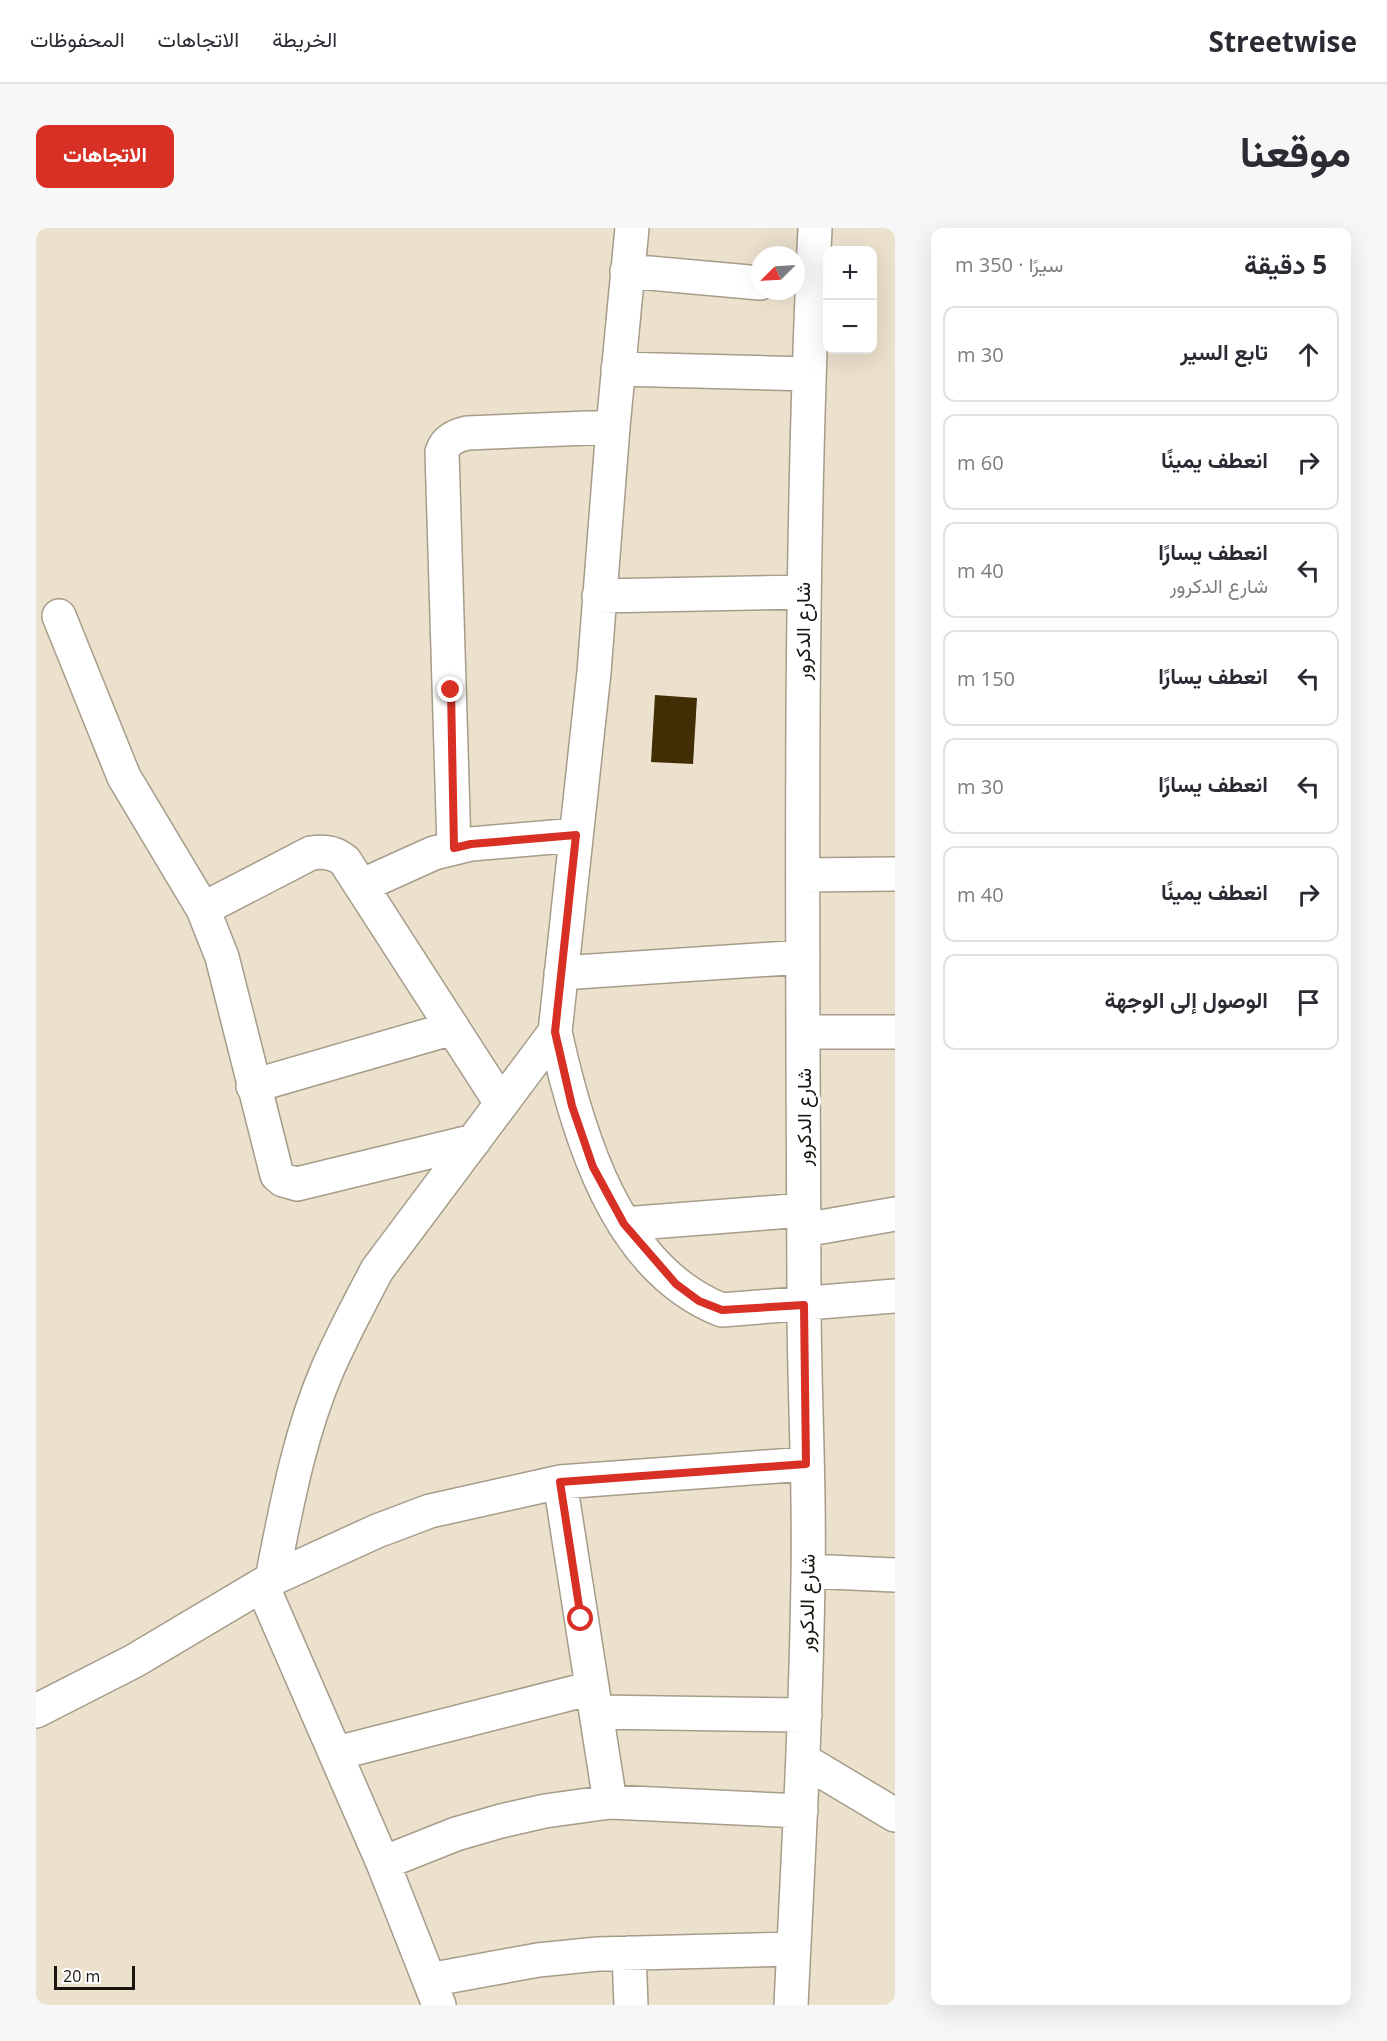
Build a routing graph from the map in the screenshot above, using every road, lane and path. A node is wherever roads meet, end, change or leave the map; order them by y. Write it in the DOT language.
graph roads {
  1 [pos="632,228"];
  2 [pos="814,228"];
  3 [pos="627,271"];
  4 [pos="805,281"];
  5 [pos="751,282"];
  6 [pos="804,300"];
  7 [pos="618,369"];
  8 [pos="807,374"];
  9 [pos="613,427"];
  10 [pos="802,592"];
  11 [pos="599,596"];
  12 [pos="59,616"];
  13 [pos="576,835"];
  14 [pos="454,848"];
  15 [pos="895,874"];
  16 [pos="804,875"];
  17 [pos="361,886"];
  18 [pos="203,909"];
  19 [pos="803,957"];
  20 [pos="561,974"];
  21 [pos="453,1028"];
  22 [pos="555,1032"];
  23 [pos="803,1032"];
  24 [pos="895,1032"];
  25 [pos="254,1086"];
  26 [pos="501,1103"];
  27 [pos="474,1141"];
  28 [pos="895,1214"];
  29 [pos="804,1220"];
  30 [pos="624,1224"];
  31 [pos="895,1296"];
  32 [pos="804,1305"];
  33 [pos="806,1464"];
  34 [pos="560,1482"];
  35 [pos="808,1571"];
  36 [pos="895,1575"];
  37 [pos="267,1582"];
  38 [pos="594,1700"];
  39 [pos="36,1711"];
  40 [pos="805,1714"];
  41 [pos="337,1753"];
  42 [pos="803,1760"];
  43 [pos="610,1802"];
  44 [pos="801,1811"];
  45 [pos="895,1815"];
  46 [pos="383,1863"];
  47 [pos="793,1948"];
  48 [pos="629,1953"];
  49 [pos="434,1992"];
  50 [pos="631,2005"];
  51 [pos="790,2005"];
  1 -- 3 [label="street"];
  2 -- 4 [label="street, شارع الدكرور"];
  3 -- 5 [label="street"];
  3 -- 7 [label="street"];
  6 -- 8 [label="street, شارع الدكرور"];
  7 -- 8 [label="street"];
  7 -- 9 [label="street"];
  8 -- 10 [label="street, شارع الدكرور"];
  9 -- 11 [label="street"];
  9 -- 14 [label="street"];
  10 -- 11 [label="street"];
  10 -- 16 [label="street, شارع الدكرور"];
  11 -- 13 [label="street"];
  12 -- 18 [label="street"];
  13 -- 14 [label="street"];
  13 -- 20 [label="street"];
  14 -- 17 [label="street"];
  15 -- 16 [label="street"];
  16 -- 19 [label="street, شارع الدكرور"];
  17 -- 18 [label="street"];
  17 -- 21 [label="street"];
  18 -- 25 [label="street"];
  19 -- 20 [label="street"];
  19 -- 23 [label="street, شارع الدكرور"];
  20 -- 22 [label="street"];
  21 -- 25 [label="street"];
  21 -- 26 [label="street"];
  22 -- 26 [label="street"];
  22 -- 30 [label="street"];
  23 -- 24 [label="street"];
  23 -- 29 [label="street, شارع الدكرور"];
  25 -- 27 [label="street"];
  26 -- 27 [label="street"];
  27 -- 37 [label="street"];
  28 -- 29 [label="street"];
  29 -- 30 [label="street"];
  29 -- 32 [label="street, شارع الدكرور"];
  30 -- 32 [label="street"];
  31 -- 32 [label="street"];
  32 -- 33 [label="street, شارع الدكرور"];
  33 -- 34 [label="street"];
  33 -- 35 [label="street, شارع الدكرور"];
  34 -- 37 [label="street"];
  34 -- 38 [label="street"];
  35 -- 36 [label="street"];
  35 -- 40 [label="street, شارع الدكرور"];
  37 -- 39 [label="street"];
  37 -- 41 [label="street"];
  38 -- 40 [label="street"];
  38 -- 41 [label="street"];
  38 -- 43 [label="street"];
  40 -- 42 [label="street, شارع الدكرور"];
  41 -- 46 [label="street"];
  42 -- 44 [label="street, شارع الدكرور"];
  42 -- 45 [label="street"];
  43 -- 44 [label="street"];
  43 -- 46 [label="street"];
  44 -- 47 [label="street, شارع الدكرور"];
  46 -- 49 [label="street"];
  47 -- 48 [label="street"];
  47 -- 51 [label="street, شارع الدكرور"];
  48 -- 49 [label="street"];
  48 -- 50 [label="street"];
}
